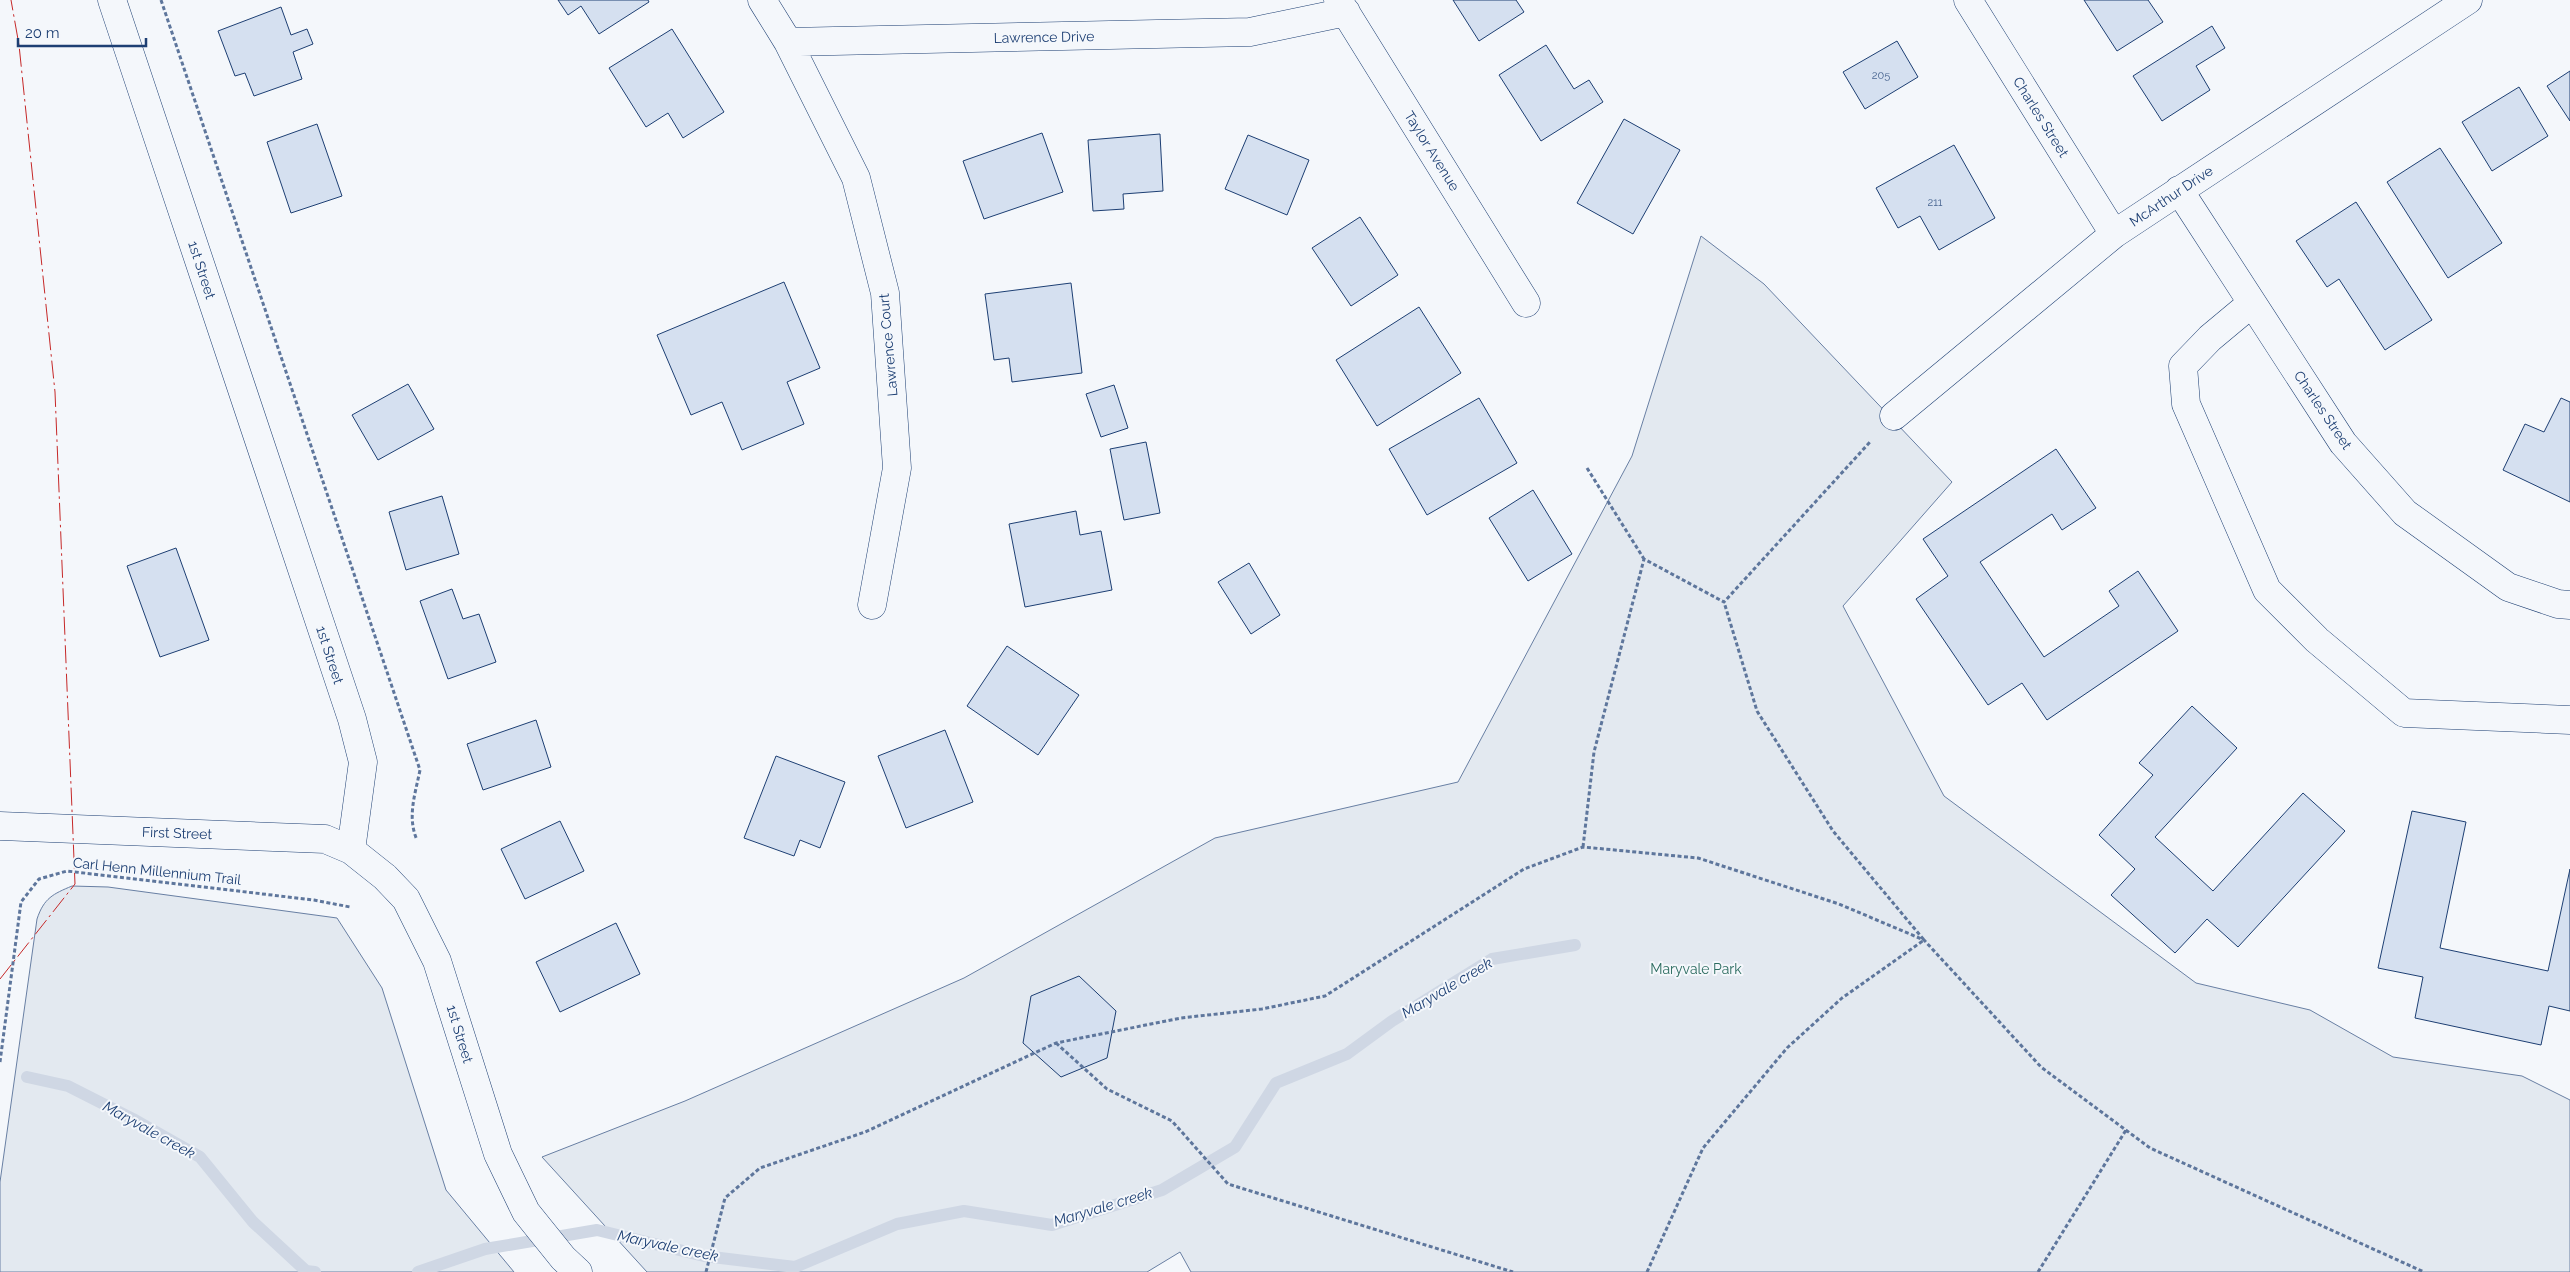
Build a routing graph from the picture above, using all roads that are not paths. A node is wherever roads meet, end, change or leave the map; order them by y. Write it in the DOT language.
graph roads {
  1 [pos="112,0"];
  2 [pos="762,0"];
  3 [pos="1968,0"];
  4 [pos="2468,0"];
  5 [pos="1342,6"];
  6 [pos="788,42"];
  7 [pos="2179,190"];
  8 [pos="2114,234"];
  9 [pos="1526,302"];
  10 [pos="2252,303"];
  11 [pos="1894,416"];
  12 [pos="872,604"];
  13 [pos="2570,605"];
  14 [pos="2570,720"];
  15 [pos="0,826"];
  16 [pos="351,850"];
  17 [pos="570,1265"];
  1 -- 16 [label="street, 1st Street"];
  2 -- 6 [label="street"];
  3 -- 8 [label="street, Charles Street"];
  4 -- 7 [label="street, McArthur Drive"];
  5 -- 6 [label="street, Lawrence Drive"];
  5 -- 9 [label="street, Taylor Avenue"];
  6 -- 12 [label="street, Lawrence Court"];
  7 -- 8 [label="street, McArthur Drive"];
  7 -- 10 [label="street, Charles Street"];
  8 -- 11 [label="street, McArthur Drive"];
  10 -- 13 [label="street, Charles Street"];
  10 -- 14 [label="street"];
  15 -- 16 [label="street, First Street"];
  16 -- 17 [label="street, 1st Street"];
}
